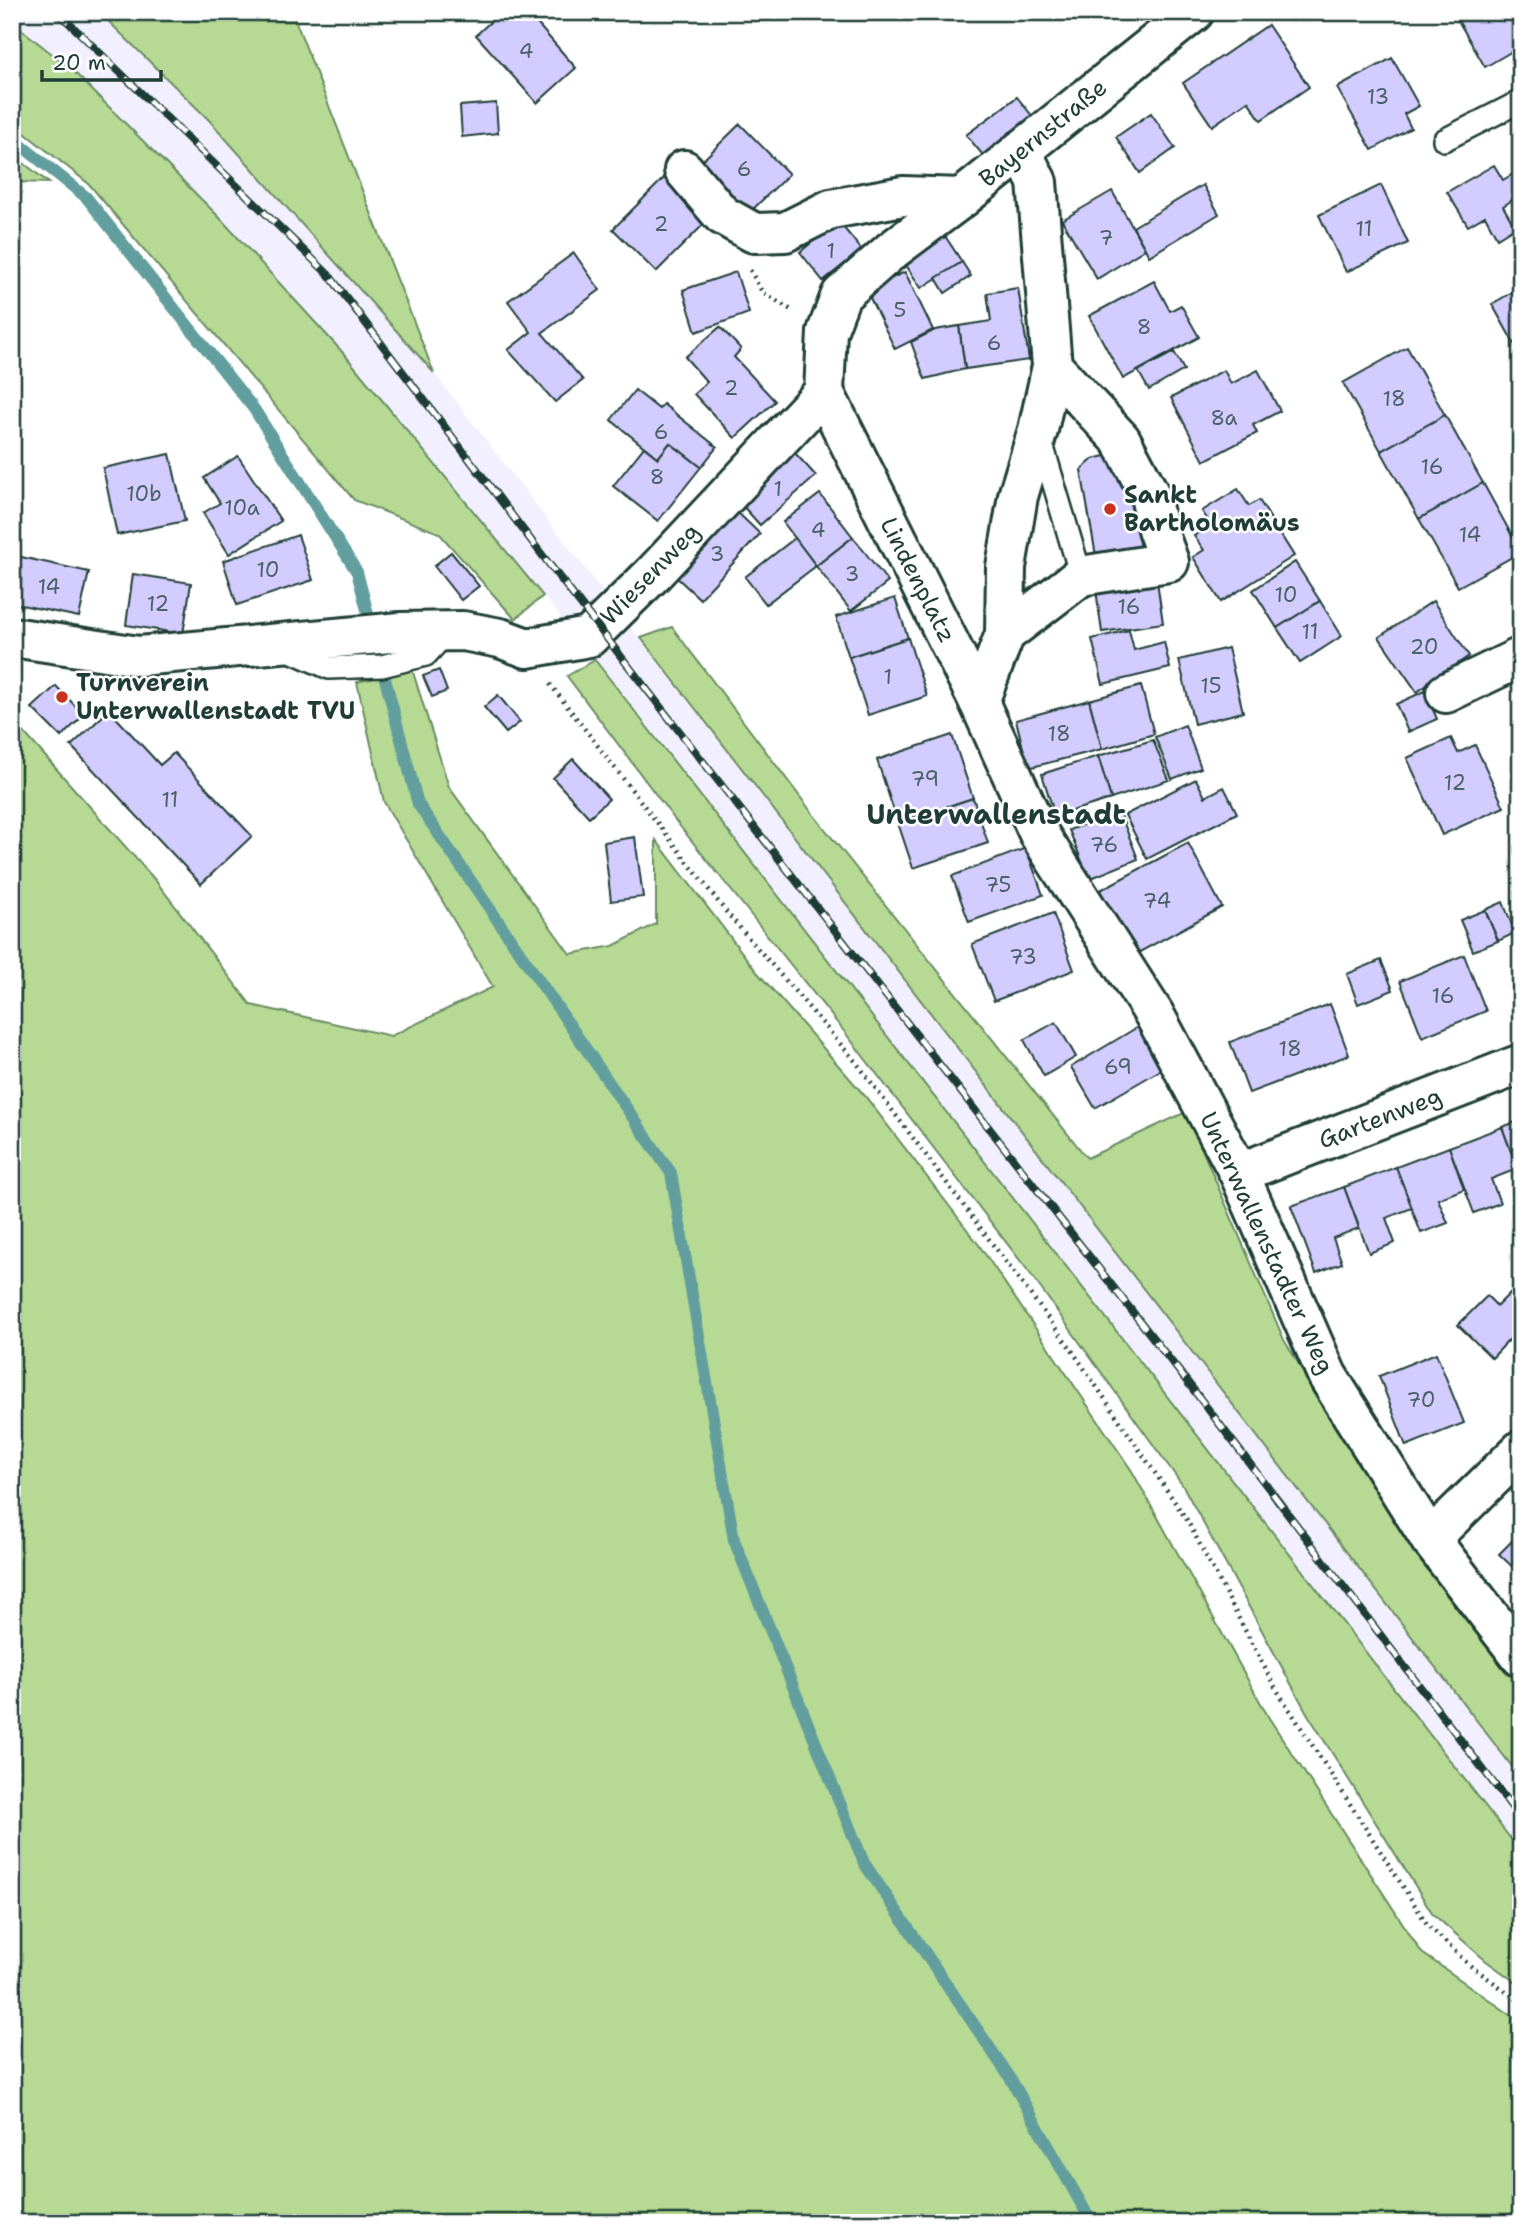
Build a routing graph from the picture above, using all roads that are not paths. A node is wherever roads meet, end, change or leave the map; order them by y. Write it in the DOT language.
graph roads {
  1 [pos="1194,12"];
  2 [pos="1521,102"];
  3 [pos="1444,140"];
  4 [pos="1021,150"];
  5 [pos="684,170"];
  6 [pos="962,198"];
  7 [pos="1052,366"];
  8 [pos="824,392"];
  9 [pos="1038,430"];
  10 [pos="1081,576"];
  11 [pos="448,631"];
  12 [pos="1005,634"];
  13 [pos="12,637"];
  14 [pos="278,645"];
  15 [pos="1521,657"];
  16 [pos="1446,693"];
  17 [pos="979,702"];
  18 [pos="1521,1064"];
  19 [pos="1239,1173"];
  20 [pos="1521,1450"];
  21 [pos="1430,1539"];
  22 [pos="1521,1657"];
  1 -- 4 [label="street, Bayernstraße"];
  2 -- 3 [label="lane"];
  4 -- 6 [label="street, Bayernstraße"];
  4 -- 7 [label="street"];
  5 -- 6 [label="street"];
  6 -- 8 [label="street, Bayernstraße"];
  7 -- 9 [label="street"];
  7 -- 10 [label="street"];
  8 -- 11 [label="street, Wiesenweg"];
  8 -- 17 [label="street, Lindenplatz"];
  9 -- 10 [label="lane"];
  9 -- 12 [label="street"];
  10 -- 12 [label="street"];
  11 -- 14 [label="street, Wiesenweg"];
  11 -- 14 [label="lane"];
  12 -- 17 [label="street"];
  13 -- 14 [label="street, Wiesenweg"];
  15 -- 16 [label="street"];
  17 -- 19 [label="street, Unterwallenstadter Weg"];
  18 -- 19 [label="street, Gartenweg"];
  19 -- 21 [label="street, Unterwallenstadter Weg"];
  20 -- 21 [label="street"];
  21 -- 22 [label="street, Unterwallenstadter Weg"];
}
